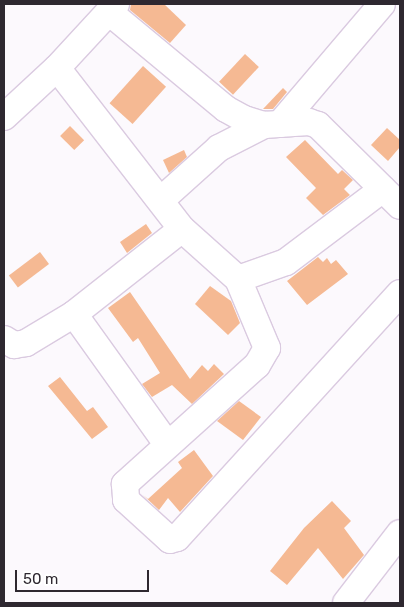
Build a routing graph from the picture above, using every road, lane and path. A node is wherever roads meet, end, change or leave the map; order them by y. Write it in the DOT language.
graph roads {
  1 [pos="382,4"];
  2 [pos="112,8"];
  3 [pos="57,68"];
  4 [pos="4,117"];
  5 [pos="272,125"];
  6 [pos="395,198"];
  7 [pos="161,200"];
  8 [pos="182,230"];
  9 [pos="238,279"];
  10 [pos="400,293"];
  11 [pos="74,314"];
  12 [pos="4,339"];
  13 [pos="167,444"];
  14 [pos="400,533"];
  15 [pos="346,603"];
  1 -- 5 [label="street"];
  2 -- 3 [label="street"];
  2 -- 5 [label="street"];
  3 -- 4 [label="street"];
  3 -- 7 [label="street"];
  5 -- 6 [label="street"];
  5 -- 7 [label="street"];
  6 -- 9 [label="street"];
  7 -- 8 [label="street"];
  8 -- 9 [label="street"];
  8 -- 11 [label="street"];
  9 -- 13 [label="street"];
  10 -- 13 [label="street"];
  11 -- 12 [label="street"];
  11 -- 13 [label="street"];
  14 -- 15 [label="street"];
}
